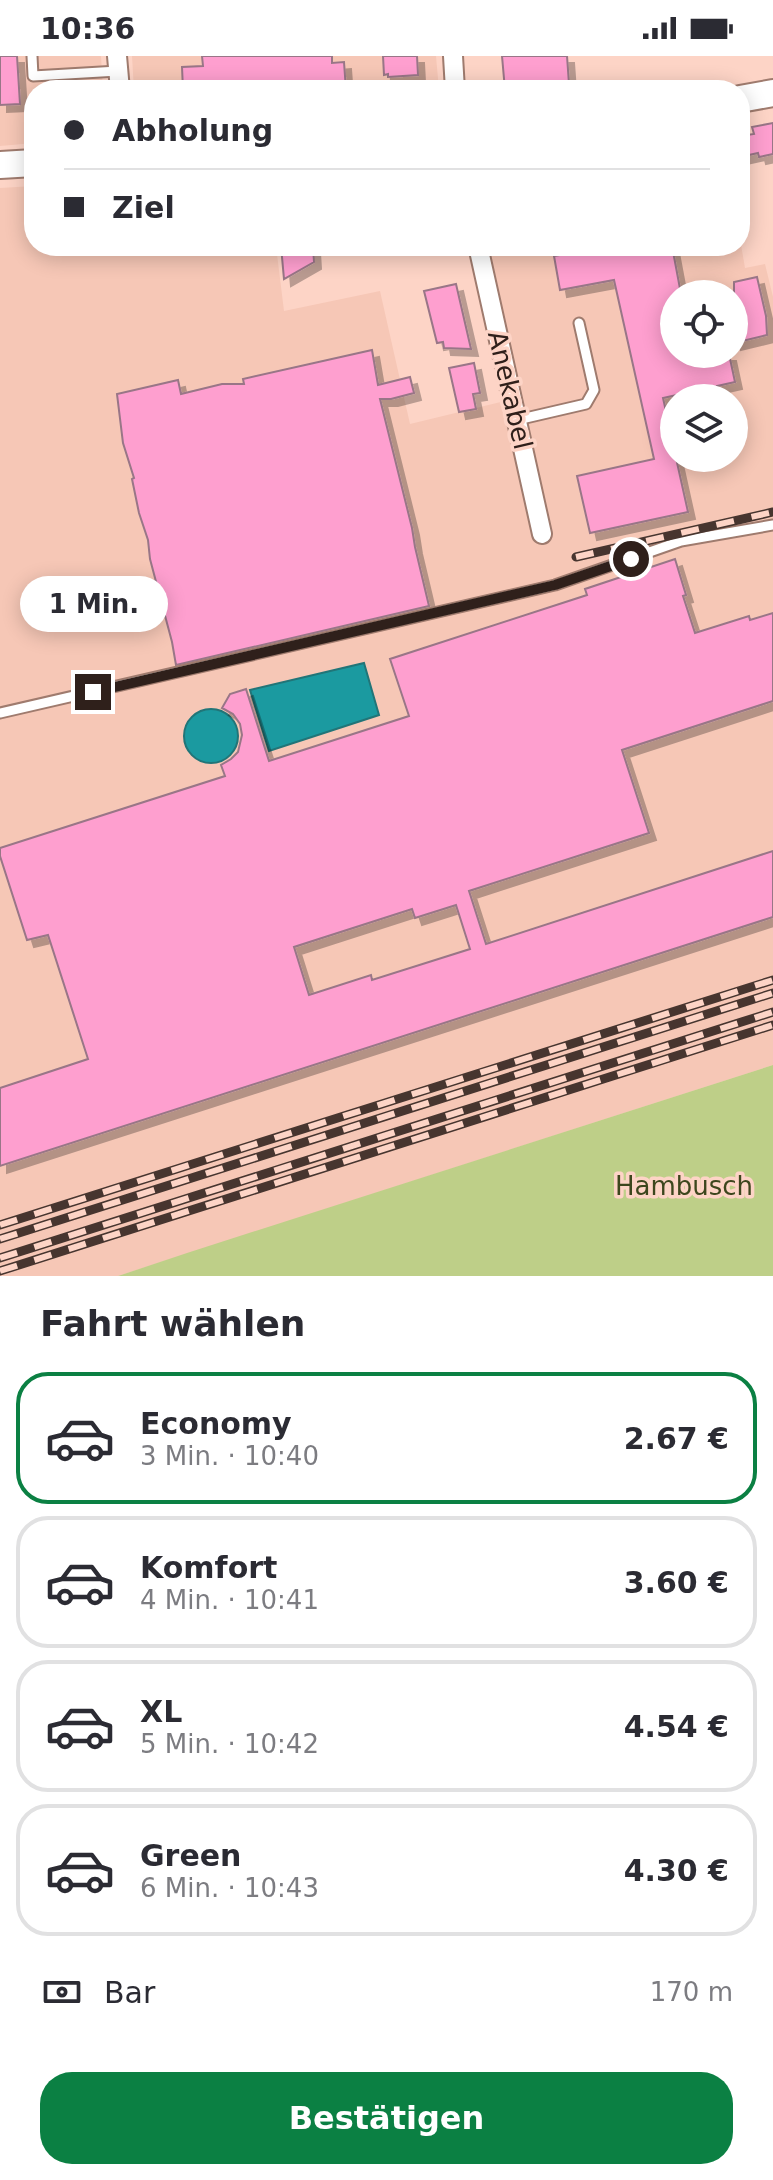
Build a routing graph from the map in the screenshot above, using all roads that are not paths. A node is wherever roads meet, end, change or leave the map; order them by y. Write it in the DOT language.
graph roads {
  1 [pos="32,56"];
  2 [pos="453,56"];
  3 [pos="118,63"];
  4 [pos="454,80"];
  5 [pos="773,93"];
  6 [pos="750,97"];
  7 [pos="24,164"];
  8 [pos="0,165"];
  9 [pos="480,256"];
  10 [pos="579,323"];
  11 [pos="517,420"];
  12 [pos="773,525"];
  13 [pos="542,534"];
  14 [pos="0,713"];
  1 -- 3 [label="lane"];
  2 -- 4 [label="street"];
  5 -- 6 [label="street"];
  7 -- 8 [label="street"];
  9 -- 11 [label="street, Anekabel"];
  10 -- 11 [label="lane"];
  11 -- 13 [label="street, Anekabel"];
  12 -- 14 [label="lane"];
}
